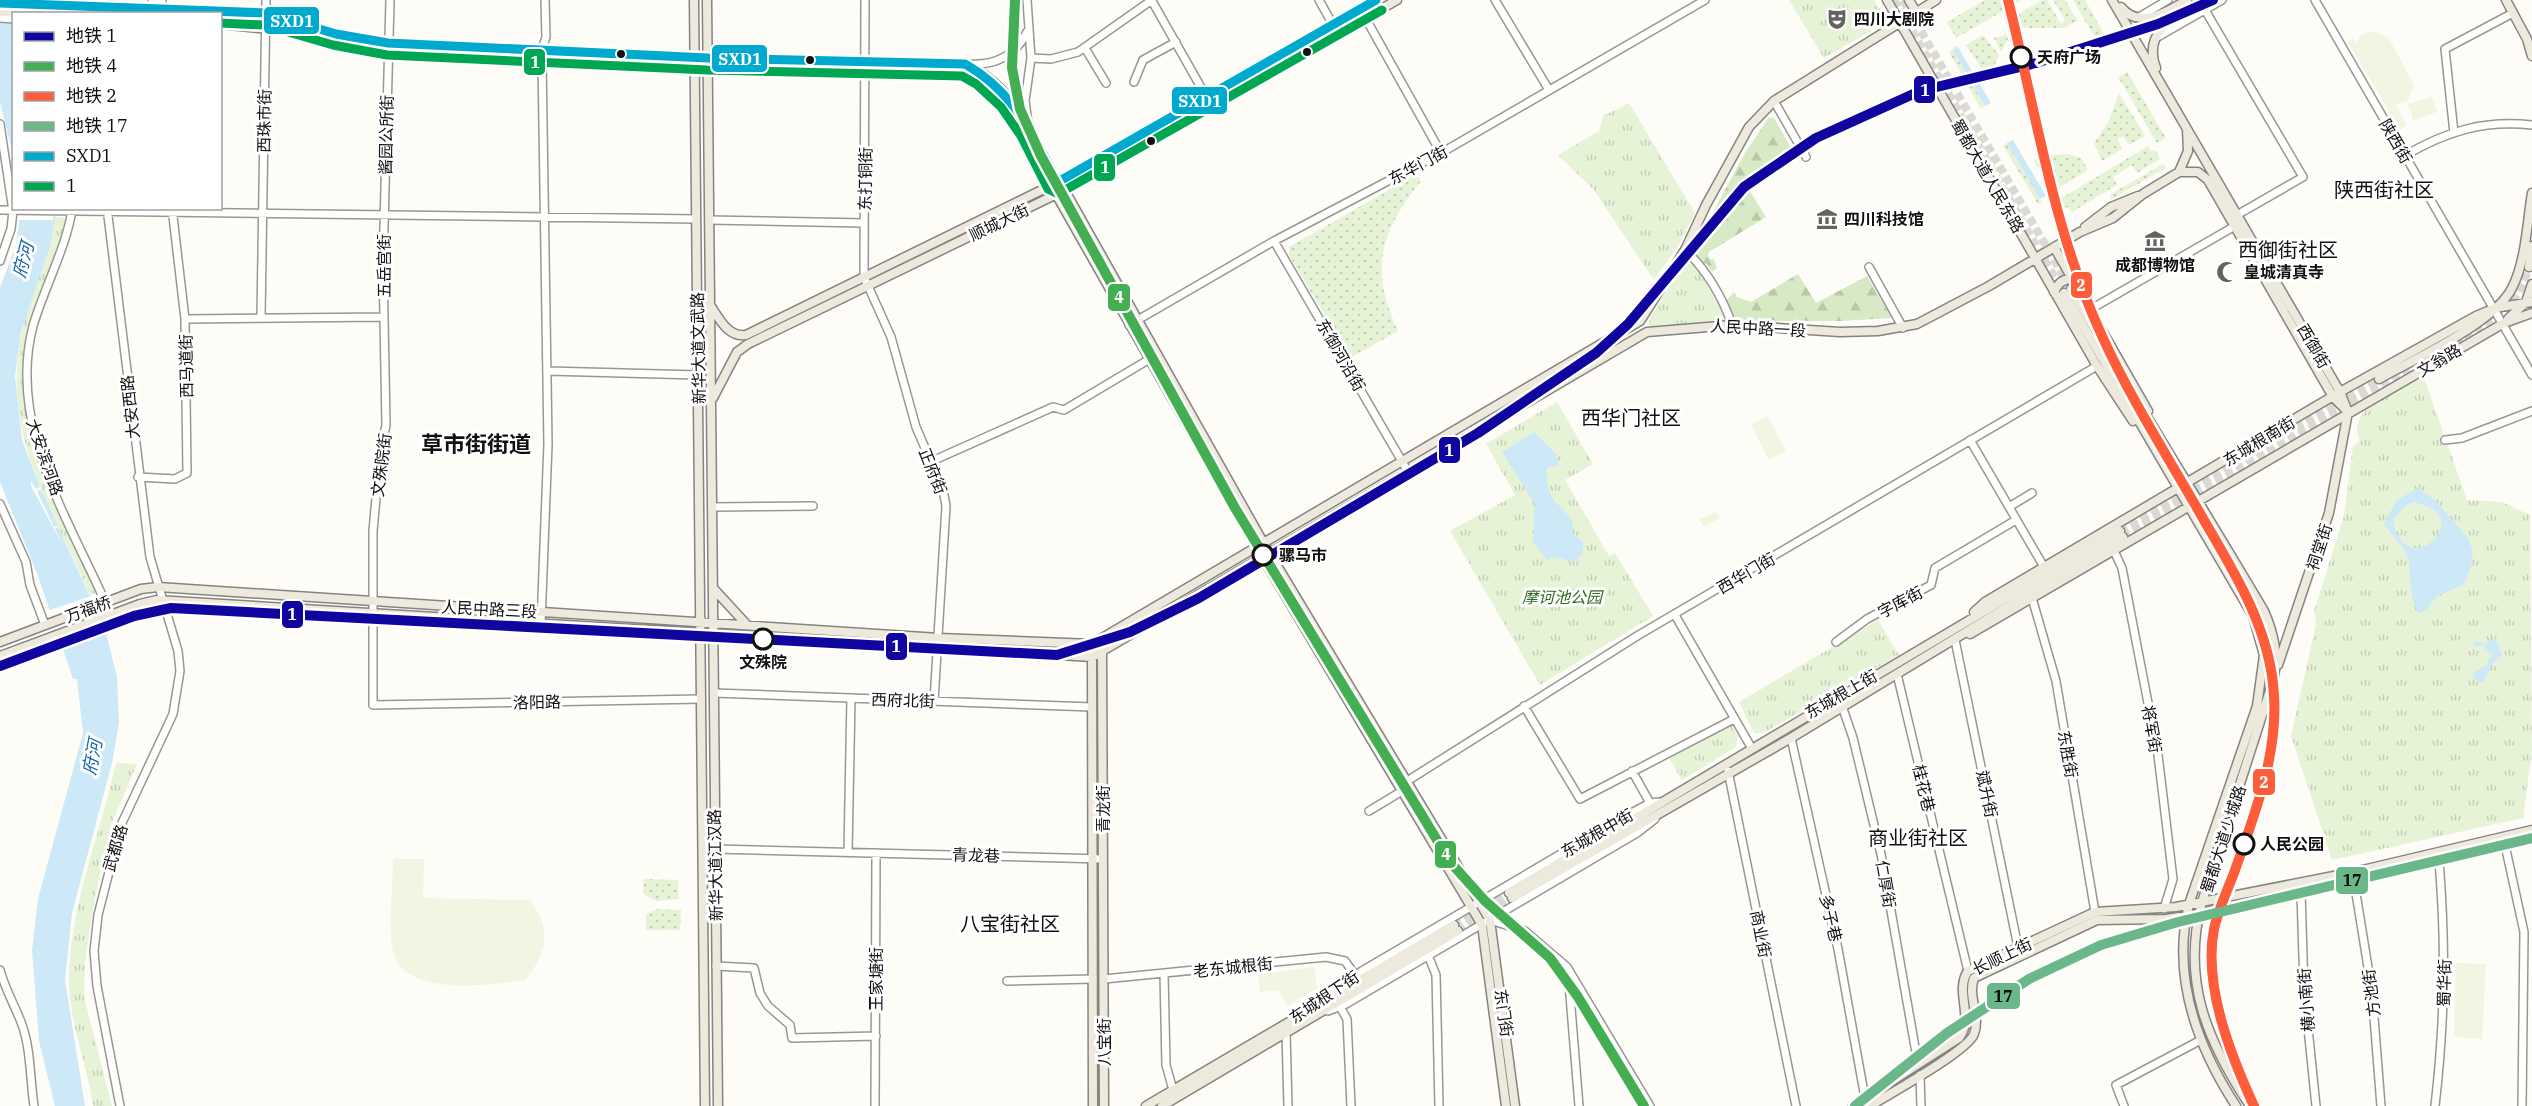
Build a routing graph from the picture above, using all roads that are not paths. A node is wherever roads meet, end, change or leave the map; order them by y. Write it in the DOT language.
graph roads {
  1 [pos="152,0"];
  2 [pos="266,0"];
  3 [pos="390,0"];
  4 [pos="544,0"];
  5 [pos="694,0"];
  6 [pos="707,0"];
  7 [pos="865,0"];
  8 [pos="1027,0"];
  9 [pos="1152,0"];
  10 [pos="1318,0"];
  11 [pos="1377,0"];
  12 [pos="1397,0"];
  13 [pos="1495,0"];
  14 [pos="1706,0"];
  15 [pos="1887,0"];
  16 [pos="1910,0"];
  17 [pos="1936,0"];
  18 [pos="2114,0"];
  19 [pos="2168,0"];
  20 [pos="2187,0"];
  21 [pos="2201,0"];
  22 [pos="2222,0"];
  23 [pos="2315,0"];
  24 [pos="2506,0"];
  25 [pos="0,3"];
  26 [pos="162,7"];
  27 [pos="2205,10"];
  28 [pos="1916,12"];
  29 [pos="266,13"];
  30 [pos="2513,13"];
  31 [pos="1366,19"];
  32 [pos="2137,19"];
  33 [pos="1899,21"];
  34 [pos="222,24"];
  35 [pos="1333,25"];
  36 [pos="265,27"];
  37 [pos="1028,32"];
  38 [pos="2154,39"];
  39 [pos="1176,42"];
  40 [pos="388,43"];
  41 [pos="1085,48"];
  42 [pos="542,50"];
  43 [pos="388,54"];
  44 [pos="2532,56"];
  45 [pos="1031,58"];
  46 [pos="695,60"];
  47 [pos="542,61"];
  48 [pos="708,62"];
  49 [pos="865,62"];
  50 [pos="965,64"];
  51 [pos="865,72"];
  52 [pos="1134,82"];
  53 [pos="1106,83"];
  54 [pos="1549,90"];
  55 [pos="2167,93"];
  56 [pos="1207,98"];
  57 [pos="1774,101"];
  58 [pos="0,124"];
  59 [pos="2532,125"];
  60 [pos="1029,127"];
  61 [pos="2187,129"];
  62 [pos="2454,133"];
  63 [pos="1441,153"];
  64 [pos="2404,156"];
  65 [pos="1806,157"];
  66 [pos="2180,172"];
  67 [pos="1058,182"];
  68 [pos="12,189"];
  69 [pos="1052,191"];
  70 [pos="1064,191"];
  71 [pos="2532,193"];
  72 [pos="0,210"];
  73 [pos="72,210"];
  74 [pos="107,210"];
  75 [pos="16,211"];
  76 [pos="172,211"];
  77 [pos="262,214"];
  78 [pos="384,215"];
  79 [pos="2237,215"];
  80 [pos="544,217"];
  81 [pos="696,219"];
  82 [pos="709,220"];
  83 [pos="864,223"];
  84 [pos="2235,226"];
  85 [pos="1274,241"];
  86 [pos="2532,246"];
  87 [pos="2054,247"];
  88 [pos="1685,250"];
  89 [pos="2035,258"];
  90 [pos="0,261"];
  91 [pos="1869,267"];
  92 [pos="2529,267"];
  93 [pos="866,281"];
  94 [pos="2532,284"];
  95 [pos="2066,289"];
  96 [pos="2529,302"];
  97 [pos="710,305"];
  98 [pos="2496,308"];
  99 [pos="2091,309"];
  100 [pos="2532,313"];
  101 [pos="261,317"];
  102 [pos="384,317"];
  103 [pos="185,319"];
  104 [pos="1640,321"];
  105 [pos="1133,322"];
  106 [pos="2504,323"];
  107 [pos="1732,325"];
  108 [pos="1903,328"];
  109 [pos="1647,332"];
  110 [pos="1149,360"];
  111 [pos="2097,366"];
  112 [pos="548,371"];
  113 [pos="698,375"];
  114 [pos="2532,375"];
  115 [pos="2379,379"];
  116 [pos="2336,395"];
  117 [pos="711,401"];
  118 [pos="2532,411"];
  119 [pos="2348,412"];
  120 [pos="1970,440"];
  121 [pos="2445,440"];
  122 [pos="2165,444"];
  123 [pos="2154,450"];
  124 [pos="930,462"];
  125 [pos="1404,466"];
  126 [pos="138,477"];
  127 [pos="2188,482"];
  128 [pos="2177,489"];
  129 [pos="2032,493"];
  130 [pos="2199,501"];
  131 [pos="0,504"];
  132 [pos="813,506"];
  133 [pos="712,507"];
  134 [pos="2009,507"];
  135 [pos="2187,507"];
  136 [pos="2016,520"];
  137 [pos="1260,546"];
  138 [pos="2114,551"];
  139 [pos="1265,555"];
  140 [pos="2044,567"];
  141 [pos="158,587"];
  142 [pos="713,588"];
  143 [pos="128,594"];
  144 [pos="102,595"];
  145 [pos="2032,598"];
  146 [pos="162,600"];
  147 [pos="373,603"];
  148 [pos="134,606"];
  149 [pos="541,612"];
  150 [pos="373,613"];
  151 [pos="1675,615"];
  152 [pos="700,622"];
  153 [pos="541,623"];
  154 [pos="47,624"];
  155 [pos="747,625"];
  156 [pos="1959,625"];
  157 [pos="713,628"];
  158 [pos="700,632"];
  159 [pos="939,638"];
  160 [pos="1102,639"];
  161 [pos="1955,640"];
  162 [pos="0,642"];
  163 [pos="1836,642"];
  164 [pos="1092,644"];
  165 [pos="938,647"];
  166 [pos="1102,650"];
  167 [pos="0,656"];
  168 [pos="1092,657"];
  169 [pos="1897,674"];
  170 [pos="2274,678"];
  171 [pos="714,693"];
  172 [pos="852,698"];
  173 [pos="701,699"];
  174 [pos="934,701"];
  175 [pos="373,705"];
  176 [pos="1524,706"];
  177 [pos="1842,706"];
  178 [pos="1092,707"];
  179 [pos="1734,719"];
  180 [pos="1791,738"];
  181 [pos="1751,747"];
  182 [pos="1724,764"];
  183 [pos="1632,771"];
  184 [pos="1729,773"];
  185 [pos="1403,786"];
  186 [pos="1654,803"];
  187 [pos="1666,810"];
  188 [pos="1369,811"];
  189 [pos="2532,830"];
  190 [pos="2532,839"];
  191 [pos="2505,845"];
  192 [pos="715,849"];
  193 [pos="848,852"];
  194 [pos="876,853"];
  195 [pos="1092,858"];
  196 [pos="1103,859"];
  197 [pos="2439,860"];
  198 [pos="2354,881"];
  199 [pos="2301,893"];
  200 [pos="2202,902"];
  201 [pos="1475,904"];
  202 [pos="2189,904"];
  203 [pos="2164,909"];
  204 [pos="2095,912"];
  205 [pos="2199,914"];
  206 [pos="2186,916"];
  207 [pos="1486,922"];
  208 [pos="1456,928"];
  209 [pos="2018,947"];
  210 [pos="1428,956"];
  211 [pos="716,966"];
  212 [pos="1567,967"];
  213 [pos="0,970"];
  214 [pos="1968,971"];
  215 [pos="1164,974"];
  216 [pos="1355,975"];
  217 [pos="1104,978"];
  218 [pos="1093,979"];
  219 [pos="1007,981"];
  220 [pos="1340,1006"];
  221 [pos="1315,1011"];
  222 [pos="1286,1033"];
  223 [pos="876,1036"];
  224 [pos="2199,1041"];
  225 [pos="1918,1064"];
  226 [pos="1920,1075"];
  227 [pos="1173,1090"];
  228 [pos="1867,1102"];
  229 [pos="1107,1104"];
  230 [pos="1648,1104"];
  231 [pos="34,1106"];
  232 [pos="120,1106"];
  233 [pos="705,1106"];
  234 [pos="718,1106"];
  235 [pos="875,1106"];
  236 [pos="1093,1106"];
  237 [pos="1146,1106"];
  238 [pos="1162,1106"];
  239 [pos="1287,1106"];
  240 [pos="1351,1106"];
  241 [pos="1438,1106"];
  242 [pos="1506,1106"];
  243 [pos="1515,1106"];
  244 [pos="1579,1106"];
  245 [pos="1796,1106"];
  246 [pos="1853,1106"];
  247 [pos="1921,1106"];
  248 [pos="2124,1106"];
  249 [pos="2236,1106"];
  250 [pos="2250,1106"];
  251 [pos="2316,1106"];
  252 [pos="2381,1106"];
  253 [pos="2435,1106"];
  254 [pos="2522,1106"];
  1 -- 26 [label="street"];
  2 -- 29 [label="street, 西珠市街"];
  3 -- 40 [label="street, 酱园公所街"];
  4 -- 42 [label="street"];
  5 -- 46 [label="main road, 新华大道文武路"];
  6 -- 48 [label="main road, 新华大道文武路"];
  7 -- 49 [label="street, 东打铜街"];
  8 -- 37 [label="street"];
  9 -- 39 [label="street"];
  9 -- 41 [label="street"];
  10 -- 35 [label="street"];
  11 -- 35 [label="main road, 顺城大街"];
  12 -- 31 [label="main road, 顺城大街"];
  13 -- 54 [label="street"];
  14 -- 54 [label="street, 东华门街"];
  15 -- 33 [label="main road, 蜀都大道人民东路"];
  16 -- 28 [label="main road"];
  17 -- 28 [label="main road, 人民中路一段"];
  18 -- 32 [label="main road"];
  18 -- 55 [label="main road, 西御街"];
  19 -- 32 [label="street"];
  20 -- 32 [label="main road"];
  21 -- 38 [label="main road"];
  22 -- 27 [label="street"];
  23 -- 64 [label="street, 陕西街"];
  24 -- 30 [label="main road"];
  25 -- 26 [label="main road, bridge"];
  26 -- 29 [label="main road"];
  27 -- 38 [label="street"];
  27 -- 79 [label="street"];
  28 -- 33 [label="main road, 人民中路一段"];
  29 -- 36 [label="street, 西珠市街"];
  29 -- 40 [label="main road"];
  30 -- 44 [label="main road"];
  30 -- 62 [label="street"];
  31 -- 63 [label="street"];
  31 -- 70 [label="main road, 顺城大街"];
  33 -- 57 [label="main road, 人民中路一段"];
  33 -- 89 [label="main road, 蜀都大道人民东路"];
  34 -- 36 [label="main road"];
  35 -- 56 [label="main road, 顺城大街"];
  36 -- 43 [label="main road"];
  36 -- 77 [label="street, 西珠市街"];
  37 -- 45 [label="street"];
  37 -- 50 [label="street"];
  38 -- 55 [label="main road"];
  39 -- 52 [label="street"];
  39 -- 56 [label="street"];
  40 -- 42 [label="main road"];
  40 -- 43 [label="street, 酱园公所街"];
  41 -- 45 [label="street"];
  41 -- 53 [label="street"];
  42 -- 46 [label="main road"];
  43 -- 47 [label="main road"];
  43 -- 78 [label="street, 酱园公所街"];
  45 -- 60 [label="street"];
  46 -- 47 [label="main road"];
  46 -- 48 [label="main road"];
  46 -- 81 [label="main road, 新华大道文武路"];
  47 -- 80 [label="street"];
  48 -- 49 [label="main road"];
  48 -- 51 [label="main road"];
  48 -- 82 [label="main road, 新华大道文武路"];
  49 -- 50 [label="main road"];
  49 -- 51 [label="street, 东打铜街"];
  50 -- 60 [label="main road"];
  51 -- 69 [label="main road"];
  51 -- 83 [label="street, 东打铜街"];
  54 -- 63 [label="street, 东华门街"];
  55 -- 61 [label="main road, 西御街"];
  56 -- 67 [label="main road, 顺城大街"];
  57 -- 65 [label="street"];
  57 -- 88 [label="main road, 人民中路一段"];
  58 -- 68 [label="street"];
  59 -- 62 [label="street"];
  60 -- 67 [label="main road"];
  61 -- 66 [label="main road"];
  61 -- 79 [label="main road, 西御街"];
  62 -- 64 [label="street"];
  63 -- 85 [label="street, 东华门街"];
  64 -- 98 [label="street, 陕西街"];
  66 -- 84 [label="main road, 西御街"];
  66 -- 87 [label="main road, 人民中路一段"];
  67 -- 69 [label="main road, 顺城大街"];
  67 -- 70 [label="main road"];
  69 -- 70 [label="main road, 顺城大街"];
  69 -- 93 [label="main road, 顺城大街"];
  69 -- 105 [label="main road"];
  70 -- 105 [label="main road"];
  71 -- 98 [label="main road"];
  72 -- 75 [label="street"];
  73 -- 74 [label="street"];
  73 -- 75 [label="street"];
  73 -- 144 [label="street, 大安滨河路"];
  74 -- 76 [label="street"];
  74 -- 126 [label="street, 大安西路"];
  75 -- 90 [label="street"];
  76 -- 77 [label="street"];
  76 -- 103 [label="street, 西马道街"];
  77 -- 78 [label="street"];
  77 -- 101 [label="street, 西珠市街"];
  78 -- 80 [label="street"];
  78 -- 102 [label="street, 五岳宫街"];
  79 -- 116 [label="main road, 西御街"];
  80 -- 81 [label="street"];
  80 -- 112 [label="street"];
  81 -- 113 [label="main road, 新华大道文武路"];
  82 -- 83 [label="street"];
  82 -- 97 [label="main road, 新华大道文武路"];
  83 -- 93 [label="street, 东打铜街"];
  84 -- 99 [label="street"];
  84 -- 116 [label="main road, 西御街"];
  85 -- 105 [label="street, 东华门街"];
  85 -- 125 [label="street, 东御河沿街"];
  86 -- 92 [label="main road"];
  87 -- 89 [label="main road, 人民中路一段"];
  87 -- 95 [label="main road"];
  88 -- 104 [label="main road, 人民中路一段"];
  88 -- 107 [label="street"];
  89 -- 95 [label="main road, 蜀都大道人民东路"];
  89 -- 108 [label="main road, 人民中路一段"];
  91 -- 108 [label="street"];
  93 -- 97 [label="main road, 顺城大街"];
  93 -- 117 [label="main road, 顺城大街"];
  93 -- 124 [label="street, 正府街"];
  94 -- 96 [label="main road"];
  95 -- 99 [label="main road"];
  95 -- 111 [label="main road"];
  95 -- 122 [label="main road"];
  95 -- 123 [label="main road"];
  96 -- 98 [label="main road, 文翁路"];
  96 -- 106 [label="main road"];
  97 -- 117 [label="main road, 新华大道文武路"];
  98 -- 106 [label="street, 陕西街"];
  98 -- 115 [label="main road, 文翁路"];
  98 -- 116 [label="main road, 文翁路"];
  99 -- 122 [label="main road"];
  100 -- 106 [label="main road, 文翁路"];
  101 -- 102 [label="street"];
  101 -- 103 [label="street"];
  102 -- 147 [label="street, 文殊院街"];
  103 -- 126 [label="street, 西马道街"];
  104 -- 109 [label="main road"];
  104 -- 125 [label="main road, 人民中路一段"];
  105 -- 110 [label="main road"];
  105 -- 137 [label="main road"];
  106 -- 114 [label="street, 陕西街"];
  106 -- 119 [label="main road, 文翁路"];
  107 -- 108 [label="main road, 人民中路一段"];
  107 -- 109 [label="main road, 人民中路一段"];
  109 -- 125 [label="main road, 人民中路一段"];
  110 -- 124 [label="street"];
  110 -- 137 [label="main road"];
  111 -- 120 [label="street, 西华门街"];
  111 -- 123 [label="main road"];
  112 -- 113 [label="street"];
  112 -- 149 [label="street"];
  113 -- 152 [label="main road, 新华大道文武路"];
  116 -- 119 [label="main road, 西御街"];
  116 -- 127 [label="main road, 东城根南街"];
  117 -- 133 [label="main road, 新华大道文武路"];
  118 -- 121 [label="street"];
  119 -- 130 [label="main road, 东城根南街"];
  119 -- 170 [label="main road, 祠堂街"];
  120 -- 134 [label="street"];
  120 -- 151 [label="street, 西华门街"];
  122 -- 127 [label="main road, 蜀都大道少城路"];
  123 -- 128 [label="main road, 蜀都大道少城路"];
  124 -- 159 [label="street, 正府街"];
  125 -- 137 [label="main road, 人民中路一段"];
  125 -- 139 [label="main road, 人民中路一段"];
  126 -- 141 [label="street, 大安西路"];
  127 -- 128 [label="main road, 东城根南街"];
  127 -- 130 [label="main road, 蜀都大道少城路"];
  128 -- 135 [label="main road, 蜀都大道少城路"];
  128 -- 140 [label="main road, 东城根上街"];
  129 -- 134 [label="street"];
  130 -- 135 [label="main road, 东城根南街"];
  130 -- 170 [label="main road, 蜀都大道少城路"];
  131 -- 154 [label="street"];
  132 -- 133 [label="street"];
  133 -- 142 [label="main road, 新华大道文武路"];
  134 -- 136 [label="street"];
  135 -- 138 [label="main road, 东城根上街"];
  135 -- 202 [label="main road, 蜀都大道少城路"];
  136 -- 140 [label="street"];
  136 -- 163 [label="street, 字库街"];
  137 -- 139 [label="main road"];
  137 -- 160 [label="main road, 人民中路一段"];
  138 -- 145 [label="main road, 东城根上街"];
  138 -- 203 [label="street, 将军街"];
  139 -- 166 [label="main road, 人民中路一段"];
  139 -- 185 [label="main road"];
  140 -- 156 [label="main road, 东城根上街"];
  141 -- 143 [label="main road, 人民中路三段"];
  141 -- 146 [label="street, 大安西路"];
  141 -- 147 [label="main road, 人民中路三段"];
  142 -- 155 [label="main road"];
  142 -- 157 [label="main road, 新华大道文武路"];
  143 -- 154 [label="main road, 万福桥"];
  145 -- 161 [label="main road, 东城根上街"];
  145 -- 204 [label="street, 东胜街"];
  146 -- 148 [label="main road, 人民中路三段"];
  146 -- 150 [label="main road, 人民中路三段"];
  146 -- 232 [label="street, 武都路"];
  147 -- 149 [label="main road, 人民中路三段"];
  147 -- 150 [label="street, 文殊院街"];
  148 -- 167 [label="main road, 万福桥"];
  149 -- 152 [label="main road, 人民中路三段"];
  149 -- 153 [label="street"];
  150 -- 153 [label="main road, 人民中路三段"];
  150 -- 175 [label="street, 文殊院街"];
  151 -- 176 [label="street, 西华门街"];
  151 -- 179 [label="street"];
  152 -- 157 [label="main road, 人民中路三段"];
  152 -- 158 [label="main road, 新华大道文武路"];
  153 -- 158 [label="main road, 人民中路三段"];
  154 -- 162 [label="main road, 万福桥"];
  155 -- 157 [label="main road, 人民中路三段"];
  155 -- 159 [label="main road, 人民中路三段"];
  156 -- 161 [label="main road, 东城根上街"];
  156 -- 181 [label="main road, 东城根上街"];
  157 -- 158 [label="main road, 人民中路三段"];
  157 -- 165 [label="main road, 人民中路三段"];
  157 -- 171 [label="main road, 新华大道江汉路"];
  158 -- 173 [label="main road, 新华大道江汉路"];
  159 -- 164 [label="main road, 人民中路三段"];
  159 -- 165 [label="street, 正府街"];
  160 -- 164 [label="main road, 人民中路三段"];
  160 -- 166 [label="main road, 青龙街"];
  161 -- 169 [label="main road, 东城根上街"];
  161 -- 209 [label="street, 斌升街"];
  164 -- 168 [label="main road, 青龙街"];
  165 -- 168 [label="main road, 人民中路三段"];
  165 -- 174 [label="street, 正府街"];
  166 -- 168 [label="main road"];
  166 -- 196 [label="main road, 青龙街"];
  168 -- 178 [label="main road, 青龙街"];
  169 -- 177 [label="main road, 东城根上街"];
  169 -- 214 [label="street, 桂花巷"];
  170 -- 200 [label="main road, 蜀都大道少城路"];
  171 -- 172 [label="street, 西府北街"];
  171 -- 192 [label="main road, 新华大道江汉路"];
  172 -- 174 [label="street, 西府北街"];
  172 -- 193 [label="street"];
  173 -- 175 [label="street, 洛阳路"];
  173 -- 233 [label="main road, 新华大道江汉路"];
  174 -- 178 [label="street, 西府北街"];
  176 -- 183 [label="street"];
  176 -- 185 [label="street, 西华门街"];
  177 -- 180 [label="main road, 东城根上街"];
  177 -- 225 [label="street, 仁厚街"];
  178 -- 195 [label="main road, 青龙街"];
  179 -- 181 [label="street"];
  179 -- 183 [label="street"];
  180 -- 184 [label="main road, 东城根上街"];
  180 -- 228 [label="street, 多子巷"];
  181 -- 182 [label="main road, 东城根上街"];
  182 -- 184 [label="street, 商业街"];
  182 -- 186 [label="main road, 东城根中街"];
  183 -- 186 [label="street"];
  184 -- 187 [label="main road, 东城根中街"];
  184 -- 245 [label="street, 商业街"];
  185 -- 188 [label="street, 西华门街"];
  185 -- 201 [label="main road"];
  186 -- 187 [label="main road"];
  186 -- 201 [label="street, 东城根中街"];
  187 -- 207 [label="street, 东城根中街"];
  189 -- 200 [label="main road, 长顺上街"];
  190 -- 191 [label="main road, 长顺上街"];
  191 -- 197 [label="main road, 长顺上街"];
  191 -- 254 [label="street"];
  192 -- 193 [label="street, 青龙巷"];
  192 -- 211 [label="main road, 新华大道江汉路"];
  193 -- 194 [label="street, 青龙巷"];
  194 -- 195 [label="street, 青龙巷"];
  194 -- 223 [label="street, 王家塘街"];
  195 -- 196 [label="street, 青龙巷"];
  195 -- 218 [label="main road, 青龙街"];
  196 -- 217 [label="main road, 青龙街"];
  197 -- 198 [label="main road, 长顺上街"];
  197 -- 253 [label="street, 蜀华街"];
  198 -- 199 [label="main road, 长顺上街"];
  198 -- 252 [label="street, 方池街"];
  199 -- 205 [label="main road, 长顺上街"];
  199 -- 251 [label="street, 横小南街"];
  200 -- 202 [label="main road, 长顺上街"];
  200 -- 205 [label="main road, 蜀都大道少城路"];
  201 -- 207 [label="main road"];
  201 -- 216 [label="street, 东城根下街"];
  202 -- 203 [label="main road, 长顺上街"];
  202 -- 206 [label="main road, 蜀都大道少城路"];
  203 -- 204 [label="main road, 长顺上街"];
  204 -- 209 [label="main road, 长顺上街"];
  205 -- 206 [label="main road, 长顺上街"];
  205 -- 250 [label="main road, 蜀都大道少城路"];
  206 -- 224 [label="main road, 蜀都大道少城路"];
  206 -- 226 [label="main road, 长顺上街"];
  207 -- 210 [label="street, 东城根下街"];
  207 -- 212 [label="street"];
  207 -- 242 [label="main road, 东门街"];
  207 -- 243 [label="main road, 东门街"];
  208 -- 221 [label="main road"];
  209 -- 214 [label="main road, 长顺上街"];
  210 -- 220 [label="street, 东城根下街"];
  210 -- 241 [label="street"];
  211 -- 223 [label="street"];
  211 -- 234 [label="main road, 新华大道江汉路"];
  212 -- 230 [label="street"];
  212 -- 244 [label="street"];
  213 -- 231 [label="street"];
  214 -- 225 [label="main road, 长顺上街"];
  215 -- 216 [label="street, 老东城根街"];
  215 -- 217 [label="street, 老东城根街"];
  215 -- 227 [label="street"];
  216 -- 221 [label="street, 东城根下街"];
  217 -- 229 [label="main road, 八宝街"];
  218 -- 219 [label="street"];
  218 -- 236 [label="main road, 八宝街"];
  220 -- 221 [label="street, 东城根下街"];
  220 -- 240 [label="street"];
  221 -- 222 [label="main road, 东城根下街"];
  221 -- 227 [label="main road, 东城根下街"];
  222 -- 238 [label="main road, 东城根下街"];
  222 -- 239 [label="street"];
  223 -- 235 [label="street, 王家塘街"];
  224 -- 248 [label="street"];
  224 -- 249 [label="main road, 蜀都大道少城路"];
  225 -- 228 [label="main road, 长顺上街"];
  226 -- 228 [label="main road, 长顺上街"];
  226 -- 247 [label="street"];
  227 -- 237 [label="main road, 东城根下街"];
  228 -- 246 [label="main road, 长顺上街"];
}
